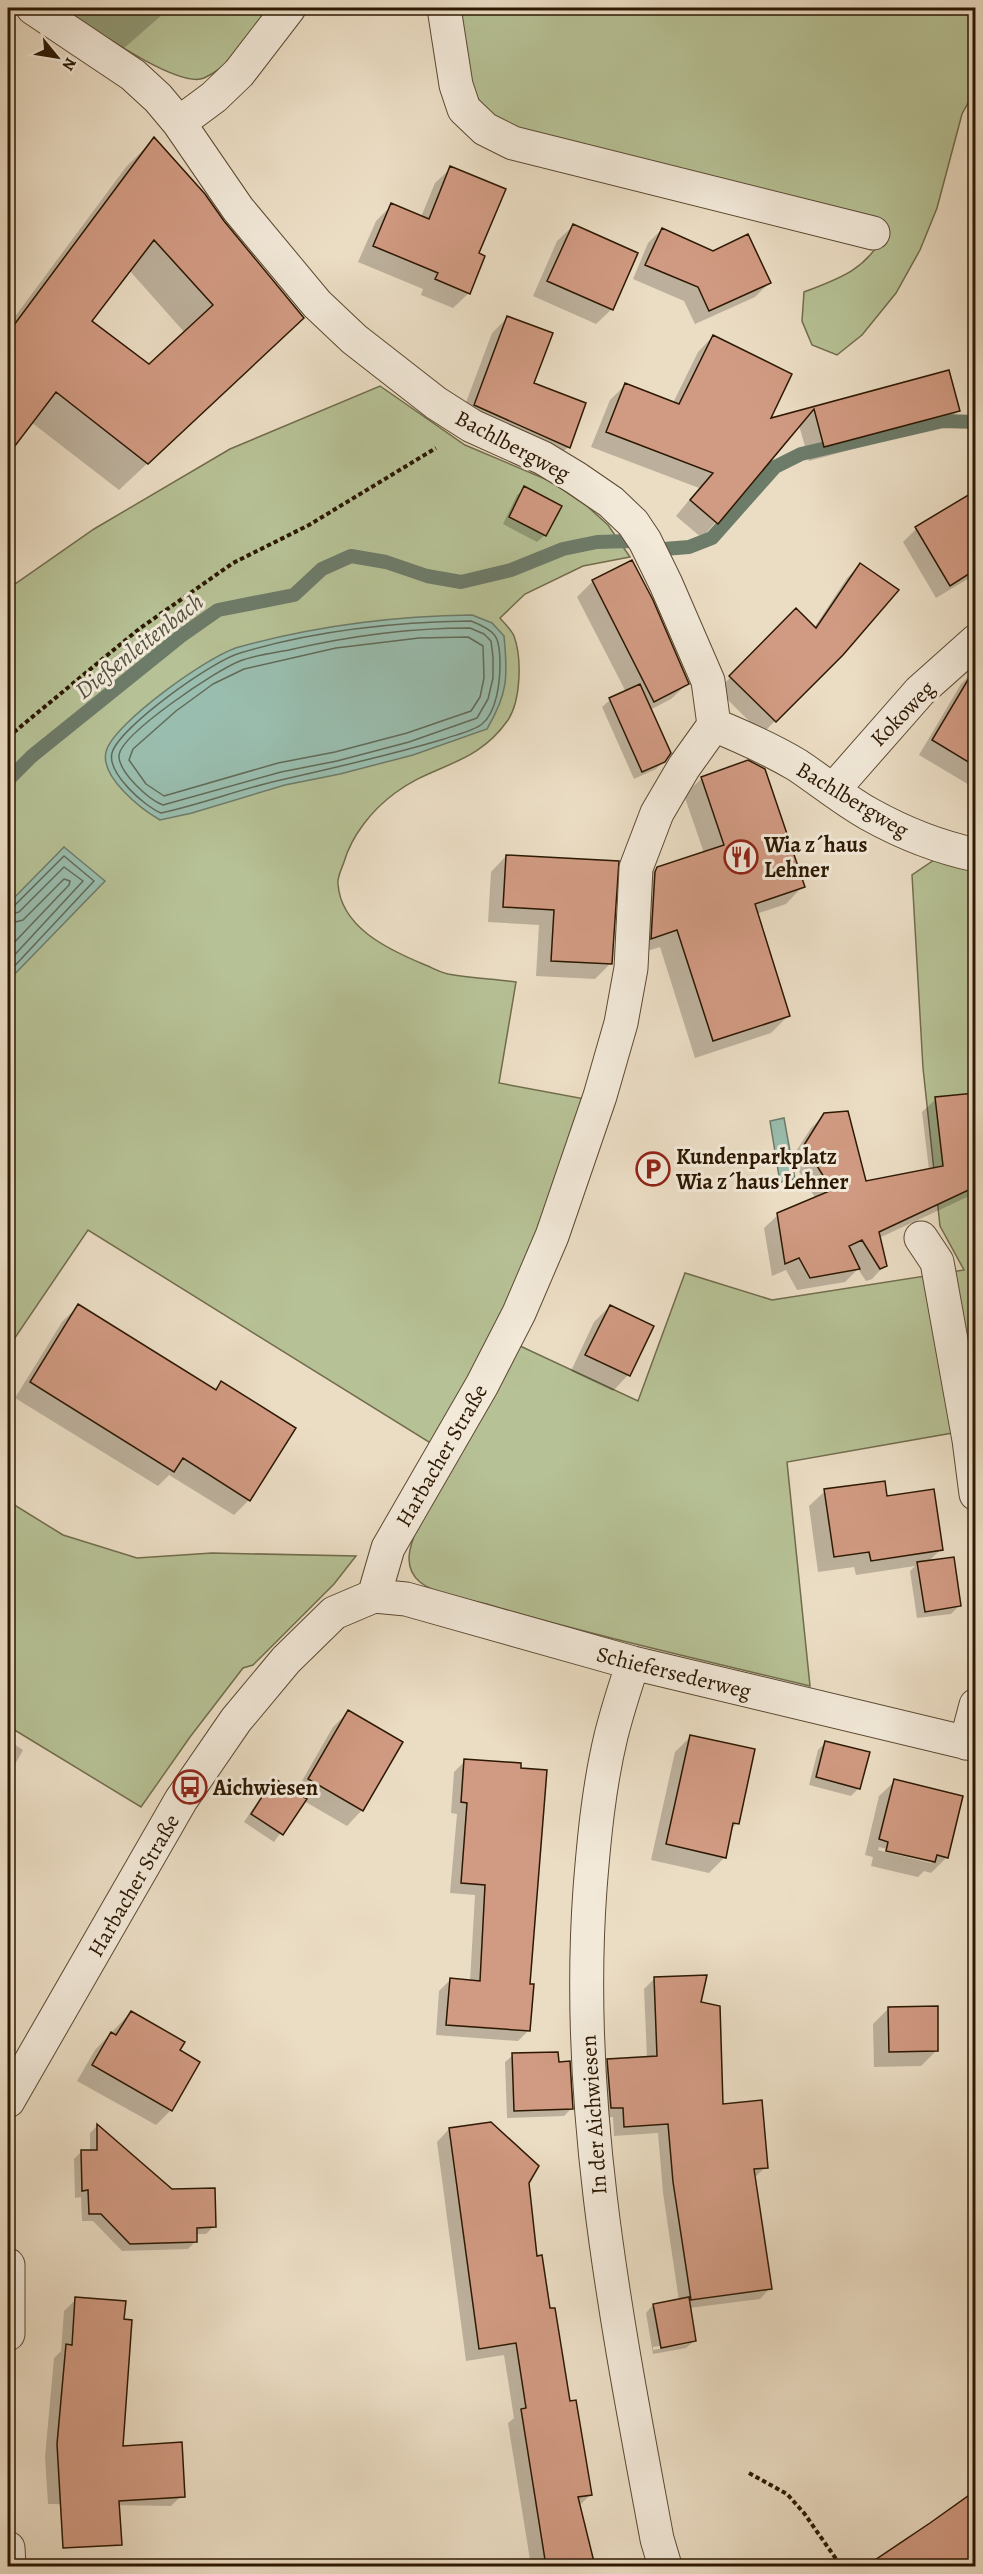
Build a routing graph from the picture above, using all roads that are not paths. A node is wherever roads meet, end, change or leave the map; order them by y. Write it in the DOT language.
graph roads {
  1 [pos="33,8"];
  2 [pos="289,8"];
  3 [pos="444,8"];
  4 [pos="179,123"];
  5 [pos="873,233"];
  6 [pos="975,641"];
  7 [pos="714,725"];
  8 [pos="833,790"];
  9 [pos="975,855"];
  10 [pos="921,1238"];
  11 [pos="975,1494"];
  12 [pos="374,1596"];
  13 [pos="633,1663"];
  14 [pos="975,1705"];
  15 [pos="970,1744"];
  16 [pos="8,2101"];
  17 [pos="8,2265"];
  18 [pos="8,2334"];
  19 [pos="8,2548"];
  20 [pos="9,2566"];
  21 [pos="665,2566"];
  1 -- 4 [label="street, Bachlbergweg"];
  2 -- 4 [label="street"];
  3 -- 5 [label="street"];
  4 -- 7 [label="street, Bachlbergweg"];
  6 -- 8 [label="street, Kokoweg"];
  7 -- 8 [label="street, Bachlbergweg"];
  7 -- 12 [label="street, Harbacher Straße"];
  8 -- 9 [label="street, Bachlbergweg"];
  10 -- 11 [label="street"];
  12 -- 13 [label="street, Schiefersederweg"];
  12 -- 16 [label="street, Harbacher Straße"];
  13 -- 15 [label="street, Schiefersederweg"];
  13 -- 21 [label="street, In der Aichwiesen"];
  14 -- 15 [label="street"];
  17 -- 18 [label="street"];
  19 -- 20 [label="street"];
}
